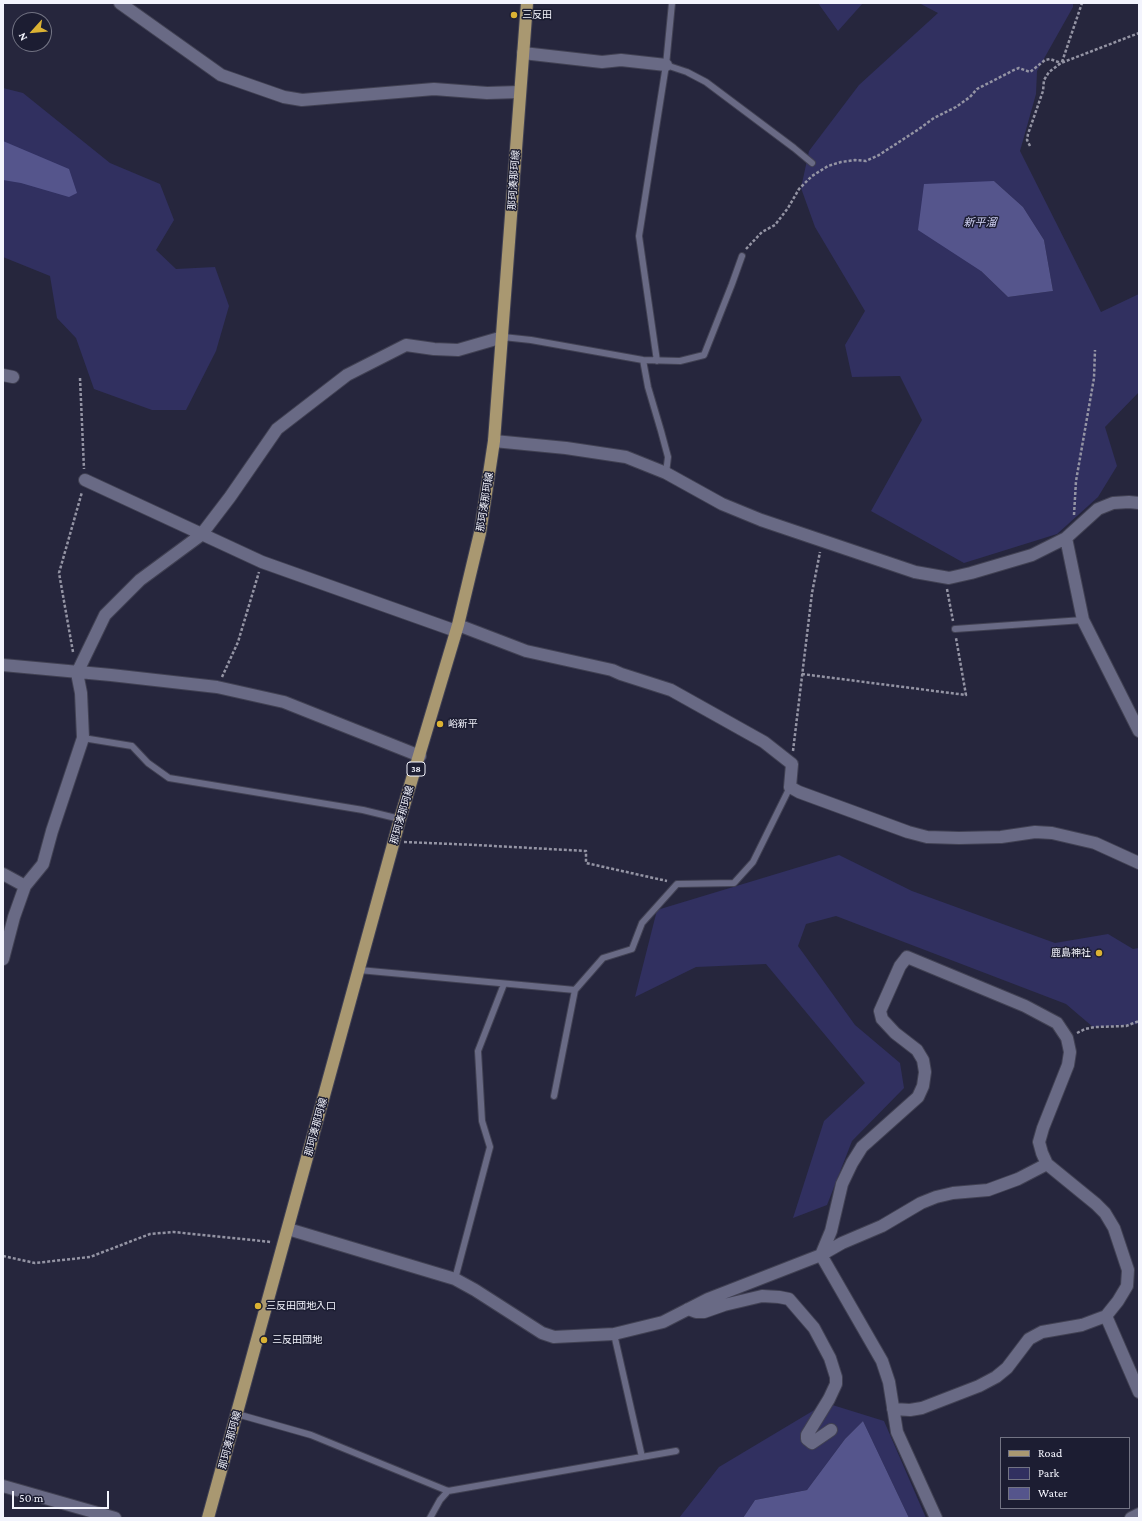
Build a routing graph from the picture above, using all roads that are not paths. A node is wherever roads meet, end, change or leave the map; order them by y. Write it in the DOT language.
graph roads {
  1 [pos="120,3"];
  2 [pos="527,3"];
  3 [pos="672,3"];
  4 [pos="523,53"];
  5 [pos="666,65"];
  6 [pos="519,92"];
  7 [pos="812,163"];
  8 [pos="742,256"];
  9 [pos="503,337"];
  10 [pos="643,360"];
  11 [pos="657,361"];
  12 [pos="494,441"];
  13 [pos="666,473"];
  14 [pos="85,480"];
  15 [pos="1139,503"];
  16 [pos="201,535"];
  17 [pos="1066,538"];
  18 [pos="1083,620"];
  19 [pos="457,628"];
  20 [pos="954,629"];
  21 [pos="3,665"];
  22 [pos="77,673"];
  23 [pos="1139,732"];
  24 [pos="83,738"];
  25 [pos="420,756"];
  26 [pos="790,787"];
  27 [pos="400,819"];
  28 [pos="1139,863"];
  29 [pos="3,874"];
  30 [pos="25,886"];
  31 [pos="3,959"];
  32 [pos="359,970"];
  33 [pos="504,984"];
  34 [pos="575,990"];
  35 [pos="554,1096"];
  36 [pos="1047,1164"];
  37 [pos="288,1229"];
  38 [pos="821,1255"];
  39 [pos="455,1279"];
  40 [pos="688,1309"];
  41 [pos="1106,1316"];
  42 [pos="614,1334"];
  43 [pos="1139,1392"];
  44 [pos="893,1409"];
  45 [pos="237,1414"];
  46 [pos="831,1430"];
  47 [pos="676,1451"];
  48 [pos="642,1457"];
  49 [pos="3,1486"];
  50 [pos="448,1491"];
  51 [pos="1139,1514"];
  52 [pos="115,1518"];
  53 [pos="208,1518"];
  54 [pos="430,1518"];
  55 [pos="936,1518"];
  56 [pos="1131,1518"];
  1 -- 6 [label="street"];
  2 -- 4 [label="main road, 那珂湊那珂線 / 38"];
  3 -- 5 [label="lane"];
  4 -- 5 [label="street"];
  4 -- 6 [label="main road, 那珂湊那珂線 / 38"];
  5 -- 7 [label="lane"];
  5 -- 11 [label="lane"];
  6 -- 9 [label="main road, 那珂湊那珂線 / 38"];
  8 -- 11 [label="lane"];
  9 -- 10 [label="lane"];
  9 -- 12 [label="main road, 那珂湊那珂線 / 38"];
  9 -- 16 [label="street"];
  10 -- 11 [label="lane"];
  10 -- 13 [label="lane"];
  12 -- 13 [label="street"];
  12 -- 19 [label="main road, 那珂湊那珂線 / 38"];
  13 -- 17 [label="street"];
  14 -- 16 [label="street"];
  15 -- 17 [label="street"];
  16 -- 19 [label="street"];
  16 -- 22 [label="street"];
  17 -- 18 [label="street"];
  18 -- 20 [label="lane"];
  18 -- 23 [label="street"];
  19 -- 25 [label="main road, 那珂湊那珂線 / 38"];
  19 -- 26 [label="street"];
  21 -- 22 [label="street"];
  22 -- 24 [label="street"];
  22 -- 25 [label="street"];
  24 -- 27 [label="lane"];
  24 -- 30 [label="street"];
  25 -- 27 [label="main road, 那珂湊那珂線 / 38"];
  26 -- 28 [label="street"];
  26 -- 34 [label="lane"];
  27 -- 32 [label="main road, 那珂湊那珂線 / 38"];
  29 -- 30 [label="street"];
  30 -- 31 [label="street"];
  32 -- 33 [label="lane"];
  32 -- 37 [label="main road, 那珂湊那珂線 / 38"];
  33 -- 34 [label="lane"];
  33 -- 39 [label="lane"];
  34 -- 35 [label="lane"];
  36 -- 38 [label="street"];
  36 -- 38 [label="street"];
  36 -- 41 [label="street"];
  37 -- 39 [label="street"];
  37 -- 45 [label="main road, 那珂湊那珂線 / 38"];
  38 -- 40 [label="street"];
  38 -- 44 [label="street"];
  39 -- 42 [label="street"];
  40 -- 42 [label="street"];
  40 -- 46 [label="street"];
  41 -- 43 [label="street"];
  41 -- 44 [label="street"];
  42 -- 48 [label="lane"];
  44 -- 55 [label="street"];
  45 -- 50 [label="lane"];
  45 -- 53 [label="main road, 那珂湊那珂線 / 38"];
  47 -- 48 [label="lane"];
  48 -- 50 [label="lane"];
  49 -- 52 [label="street"];
  50 -- 54 [label="lane"];
  51 -- 56 [label="street"];
}
